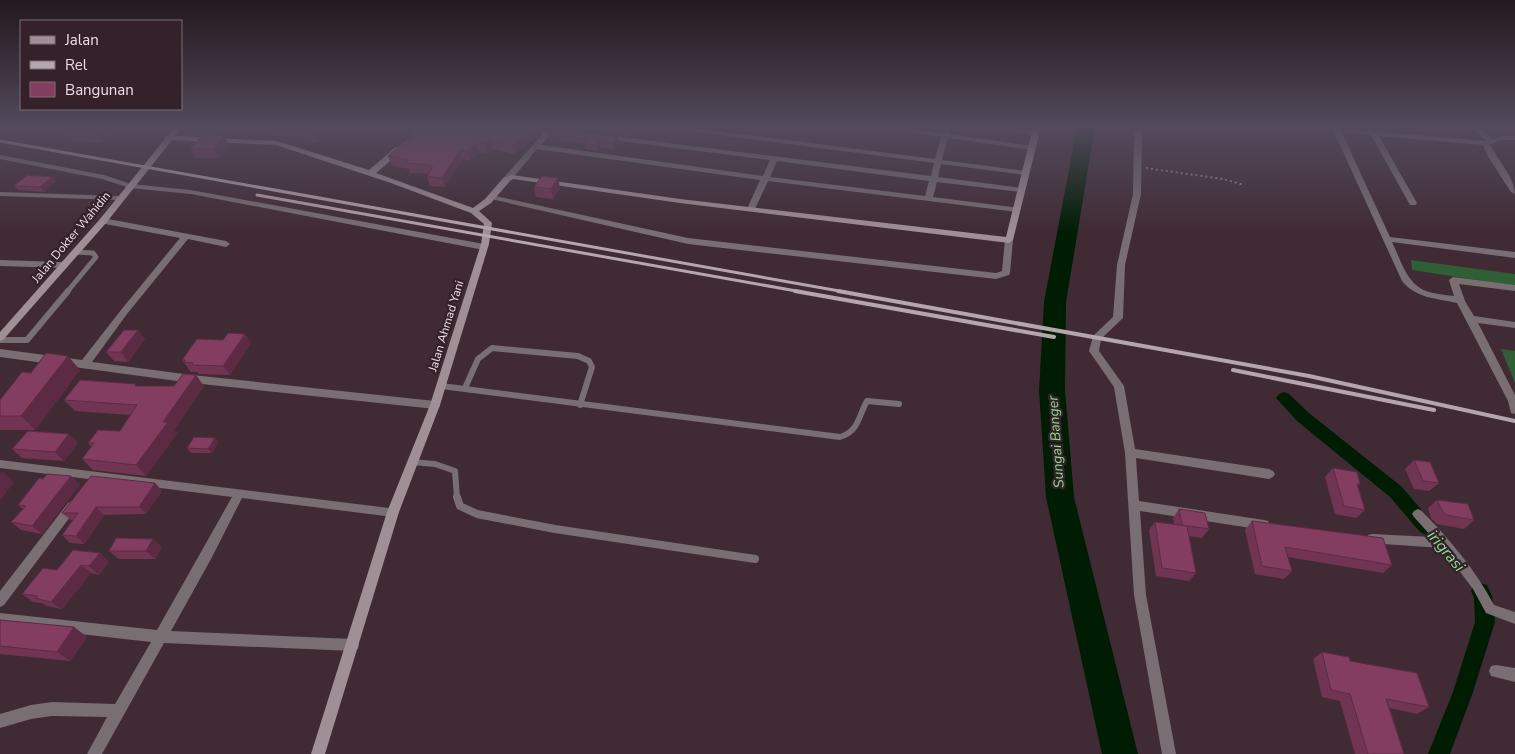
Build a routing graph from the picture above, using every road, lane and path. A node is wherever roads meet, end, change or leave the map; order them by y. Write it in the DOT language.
graph roads {
  1 [pos="27,162"];
  2 [pos="149,162"];
  3 [pos="337,162"];
  4 [pos="383,162"];
  5 [pos="522,162"];
  6 [pos="648,162"];
  7 [pos="773,162"];
  8 [pos="807,162"];
  9 [pos="939,162"];
  10 [pos="948,162"];
  11 [pos="1028,162"];
  12 [pos="1138,162"];
  13 [pos="1353,162"];
  14 [pos="1390,162"];
  15 [pos="1496,162"];
  16 [pos="1138,166"];
  17 [pos="371,173"];
  18 [pos="1025,173"];
  19 [pos="509,177"];
  20 [pos="764,178"];
  21 [pos="934,179"];
  22 [pos="130,186"];
  23 [pos="1244,186"];
  24 [pos="1021,190"];
  25 [pos="1515,192"];
  26 [pos="0,194"];
  27 [pos="120,198"];
  28 [pos="929,198"];
  29 [pos="490,199"];
  30 [pos="1413,203"];
  31 [pos="477,209"];
  32 [pos="751,209"];
  33 [pos="1016,210"];
  34 [pos="103,221"];
  35 [pos="185,237"];
  36 [pos="1388,239"];
  37 [pos="1009,240"];
  38 [pos="226,244"];
  39 [pos="484,247"];
  40 [pos="75,252"];
  41 [pos="1515,255"];
  42 [pos="0,262"];
  43 [pos="63,266"];
  44 [pos="1515,288"];
  45 [pos="1460,301"];
  46 [pos="1471,319"];
  47 [pos="1515,325"];
  48 [pos="0,339"];
  49 [pos="0,353"];
  50 [pos="84,365"];
  51 [pos="441,386"];
  52 [pos="465,388"];
  53 [pos="898,404"];
  54 [pos="1514,404"];
  55 [pos="580,405"];
  56 [pos="435,406"];
  57 [pos="1130,453"];
  58 [pos="412,462"];
  59 [pos="0,464"];
  60 [pos="1270,474"];
  61 [pos="239,494"];
  62 [pos="78,499"];
  63 [pos="1134,505"];
  64 [pos="393,512"];
  65 [pos="1418,514"];
  66 [pos="1279,527"];
  67 [pos="1356,538"];
  68 [pos="1441,544"];
  69 [pos="755,559"];
  70 [pos="0,601"];
  71 [pos="1515,618"];
  72 [pos="0,619"];
  73 [pos="161,637"];
  74 [pos="353,645"];
  75 [pos="1496,671"];
  76 [pos="1515,675"];
  77 [pos="119,711"];
  78 [pos="0,721"];
  79 [pos="94,754"];
  80 [pos="318,754"];
  81 [pos="1169,754"];
  1 -- 22 [label="street"];
  2 -- 22 [label="street, Jalan Dokter Wahidin"];
  3 -- 17 [label="street"];
  4 -- 17 [label="street"];
  5 -- 19 [label="street"];
  6 -- 20 [label="street"];
  7 -- 20 [label="street"];
  8 -- 21 [label="street"];
  9 -- 21 [label="street"];
  10 -- 18 [label="street"];
  11 -- 18 [label="street"];
  12 -- 16 [label="street"];
  13 -- 36 [label="street"];
  14 -- 30 [label="street"];
  15 -- 25 [label="street"];
  16 -- 23 [label="path"];
  16 -- 57 [label="street"];
  17 -- 31 [label="street"];
  18 -- 24 [label="street"];
  19 -- 29 [label="street"];
  19 -- 32 [label="street"];
  20 -- 28 [label="street"];
  20 -- 32 [label="street"];
  21 -- 24 [label="street"];
  21 -- 28 [label="street"];
  22 -- 27 [label="street, Jalan Dokter Wahidin"];
  22 -- 39 [label="street"];
  24 -- 33 [label="street"];
  26 -- 27 [label="street"];
  27 -- 34 [label="street, Jalan Dokter Wahidin"];
  28 -- 33 [label="street"];
  29 -- 31 [label="street"];
  29 -- 37 [label="street"];
  31 -- 39 [label="street, Jalan Ahmad Yani"];
  32 -- 37 [label="street"];
  33 -- 37 [label="street"];
  34 -- 35 [label="street"];
  34 -- 40 [label="street, Jalan Dokter Wahidin"];
  35 -- 38 [label="street"];
  35 -- 50 [label="street"];
  36 -- 41 [label="street"];
  36 -- 45 [label="street"];
  39 -- 51 [label="street, Jalan Ahmad Yani"];
  40 -- 43 [label="street, Jalan Dokter Wahidin"];
  40 -- 48 [label="lane"];
  42 -- 43 [label="street"];
  43 -- 48 [label="street, Jalan Dokter Wahidin"];
  44 -- 45 [label="street"];
  45 -- 46 [label="street"];
  46 -- 47 [label="street"];
  46 -- 54 [label="street"];
  49 -- 50 [label="street"];
  50 -- 56 [label="street"];
  51 -- 52 [label="lane"];
  51 -- 56 [label="street, Jalan Ahmad Yani"];
  52 -- 55 [label="lane"];
  52 -- 55 [label="lane"];
  53 -- 55 [label="lane"];
  56 -- 58 [label="street, Jalan Ahmad Yani"];
  57 -- 60 [label="street"];
  57 -- 63 [label="street"];
  58 -- 64 [label="street, Jalan Ahmad Yani"];
  58 -- 69 [label="lane"];
  59 -- 61 [label="street"];
  61 -- 64 [label="street"];
  61 -- 73 [label="street"];
  62 -- 70 [label="street"];
  63 -- 66 [label="street"];
  63 -- 81 [label="street"];
  64 -- 74 [label="street, Jalan Ahmad Yani"];
  65 -- 68 [label="street"];
  67 -- 68 [label="street"];
  68 -- 71 [label="street"];
  72 -- 73 [label="street"];
  73 -- 74 [label="street"];
  73 -- 77 [label="street"];
  74 -- 80 [label="street, Jalan Ahmad Yani"];
  75 -- 76 [label="street"];
  77 -- 78 [label="street"];
  77 -- 79 [label="street"];
}
